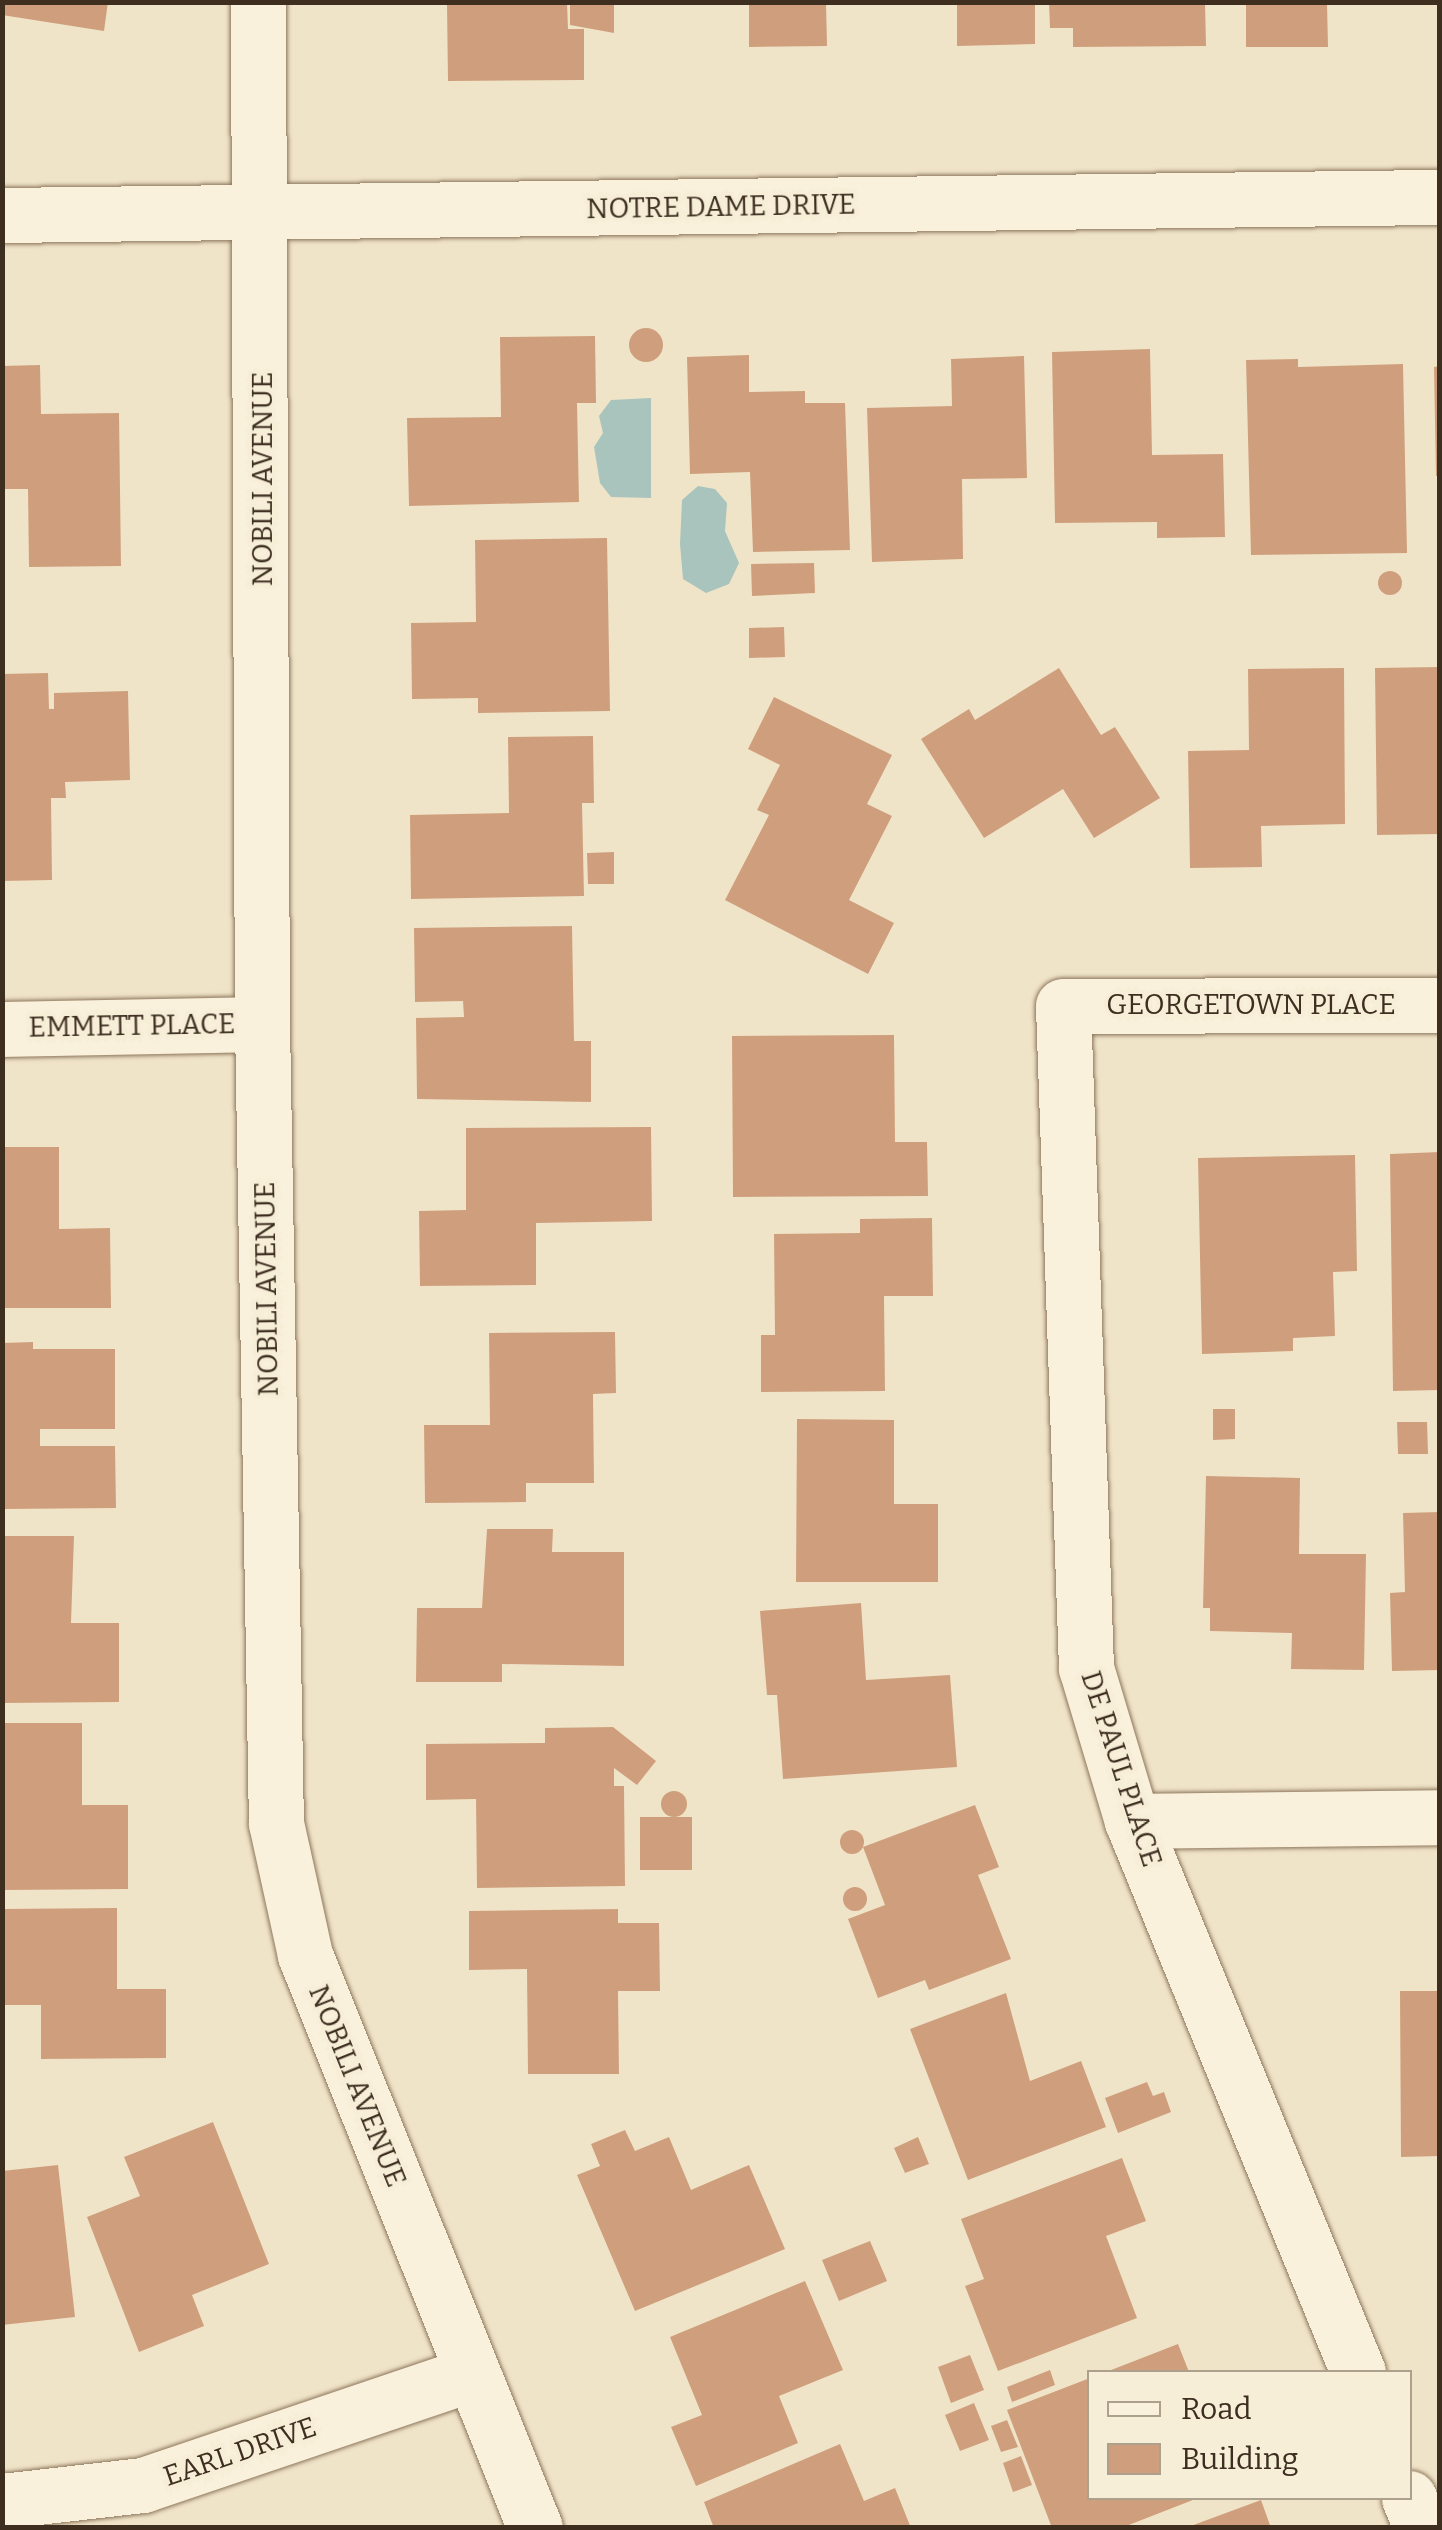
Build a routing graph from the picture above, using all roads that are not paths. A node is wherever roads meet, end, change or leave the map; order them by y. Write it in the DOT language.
graph roads {
  1 [pos="258,2"];
  2 [pos="1440,197"];
  3 [pos="262,214"];
  4 [pos="2,215"];
  5 [pos="1440,1005"];
  6 [pos="1064,1006"];
  7 [pos="262,1024"];
  8 [pos="2,1029"];
  9 [pos="1440,1817"];
  10 [pos="1132,1821"];
  11 [pos="1357,2370"];
  12 [pos="471,2374"];
  13 [pos="1410,2500"];
  14 [pos="2,2502"];
  15 [pos="535,2528"];
  16 [pos="1421,2528"];
  1 -- 3 [label="street, NOBILI AVENUE"];
  2 -- 3 [label="street, NOTRE DAME DRIVE"];
  3 -- 4 [label="street, NOTRE DAME DRIVE"];
  3 -- 7 [label="street, NOBILI AVENUE"];
  5 -- 6 [label="street, GEORGETOWN PLACE"];
  6 -- 10 [label="street, DE PAUL PLACE"];
  7 -- 8 [label="street, EMMETT PLACE"];
  7 -- 12 [label="street, NOBILI AVENUE"];
  9 -- 10 [label="street"];
  10 -- 11 [label="street, DE PAUL PLACE"];
  12 -- 14 [label="street, EARL DRIVE"];
  12 -- 15 [label="street, NOBILI AVENUE"];
  13 -- 16 [label="street"];
}
